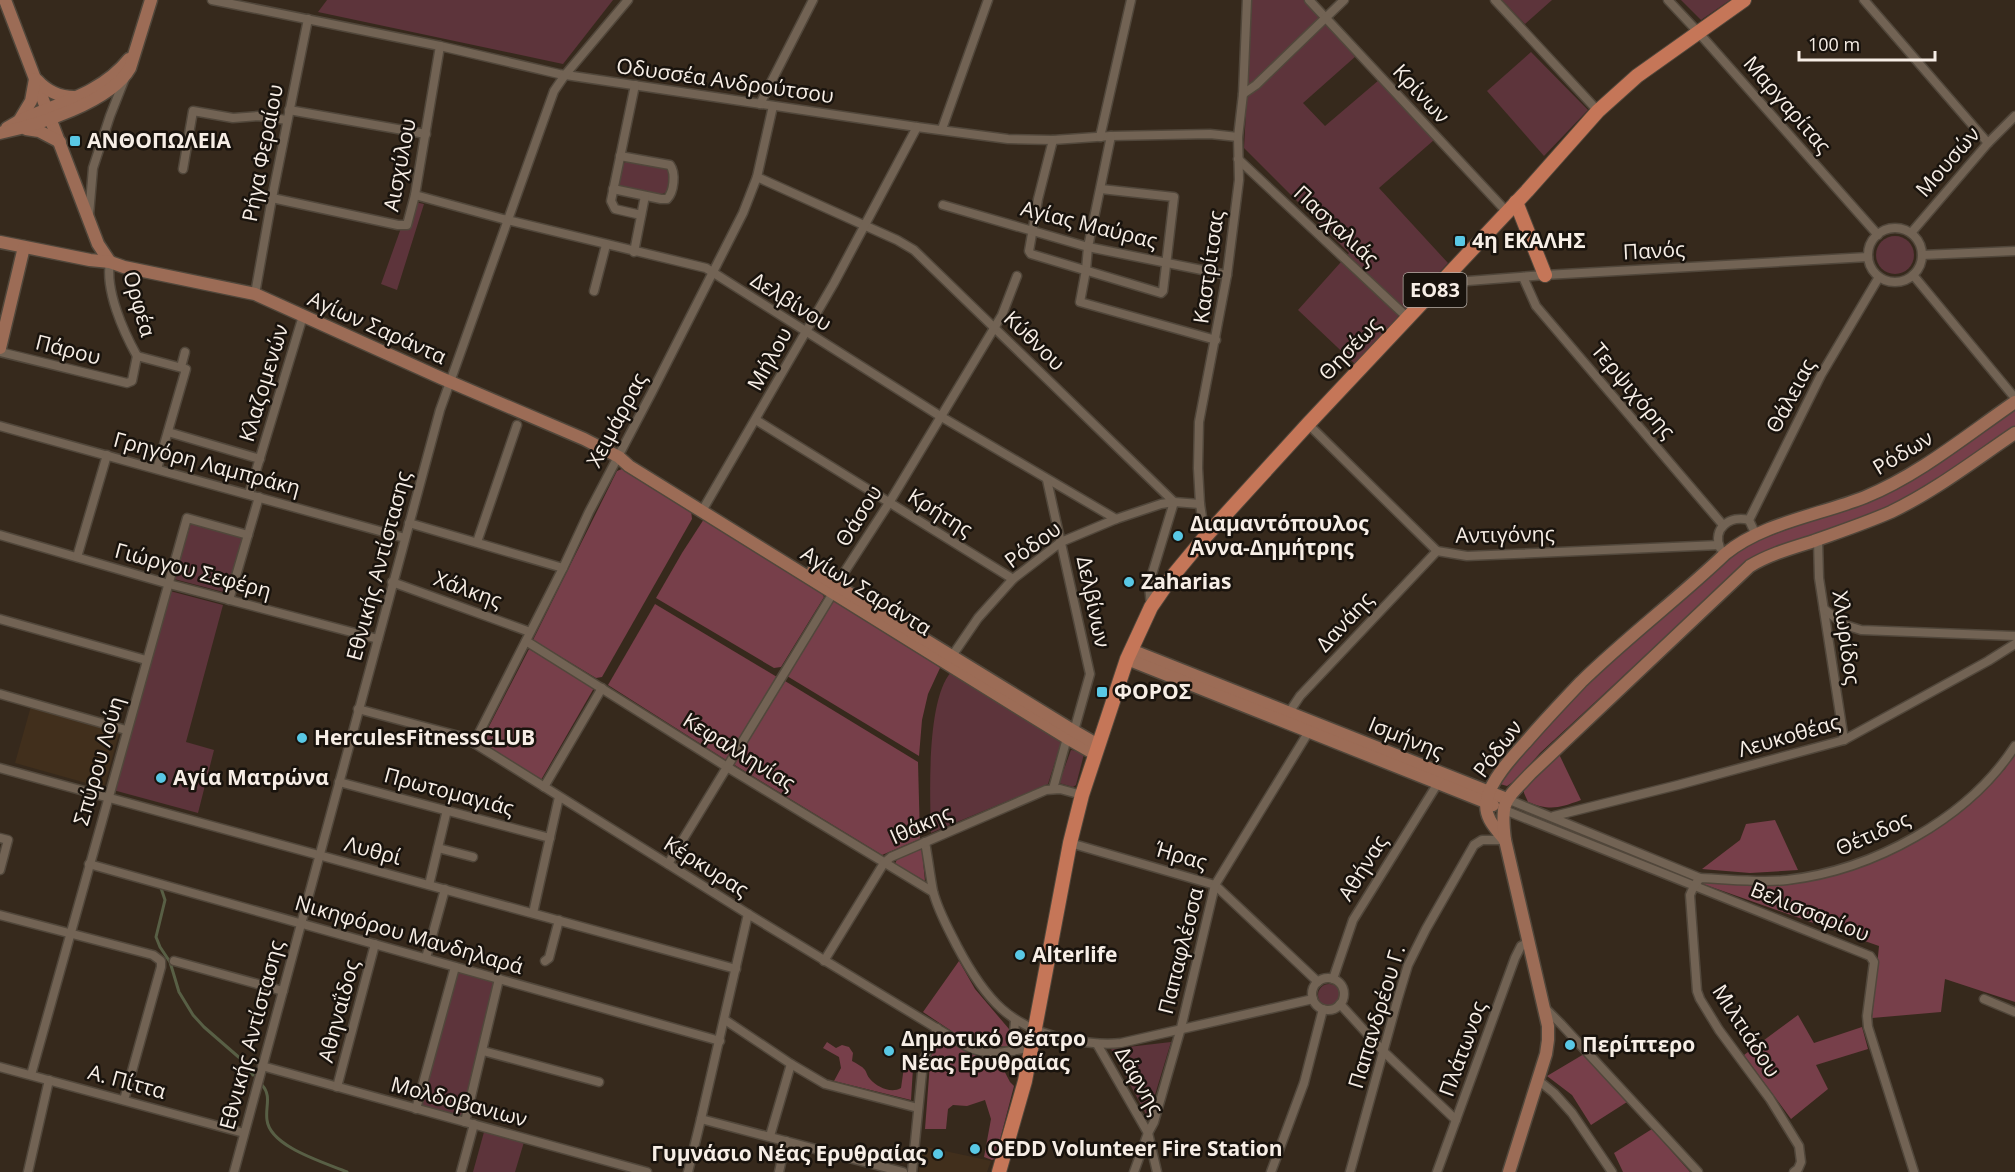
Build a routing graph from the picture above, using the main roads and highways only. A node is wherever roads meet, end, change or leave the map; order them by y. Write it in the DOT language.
graph roads {
  1 [pos="1744,0"];
  2 [pos="1511,207"];
  3 [pos="1545,274"];
  4 [pos="999,1172"];
  1 -- 2 [label="main road, Θησέως / ΕΟ83"];
  2 -- 3 [label="main road"];
  2 -- 4 [label="main road, Θησέως / ΕΟ83"];
}
